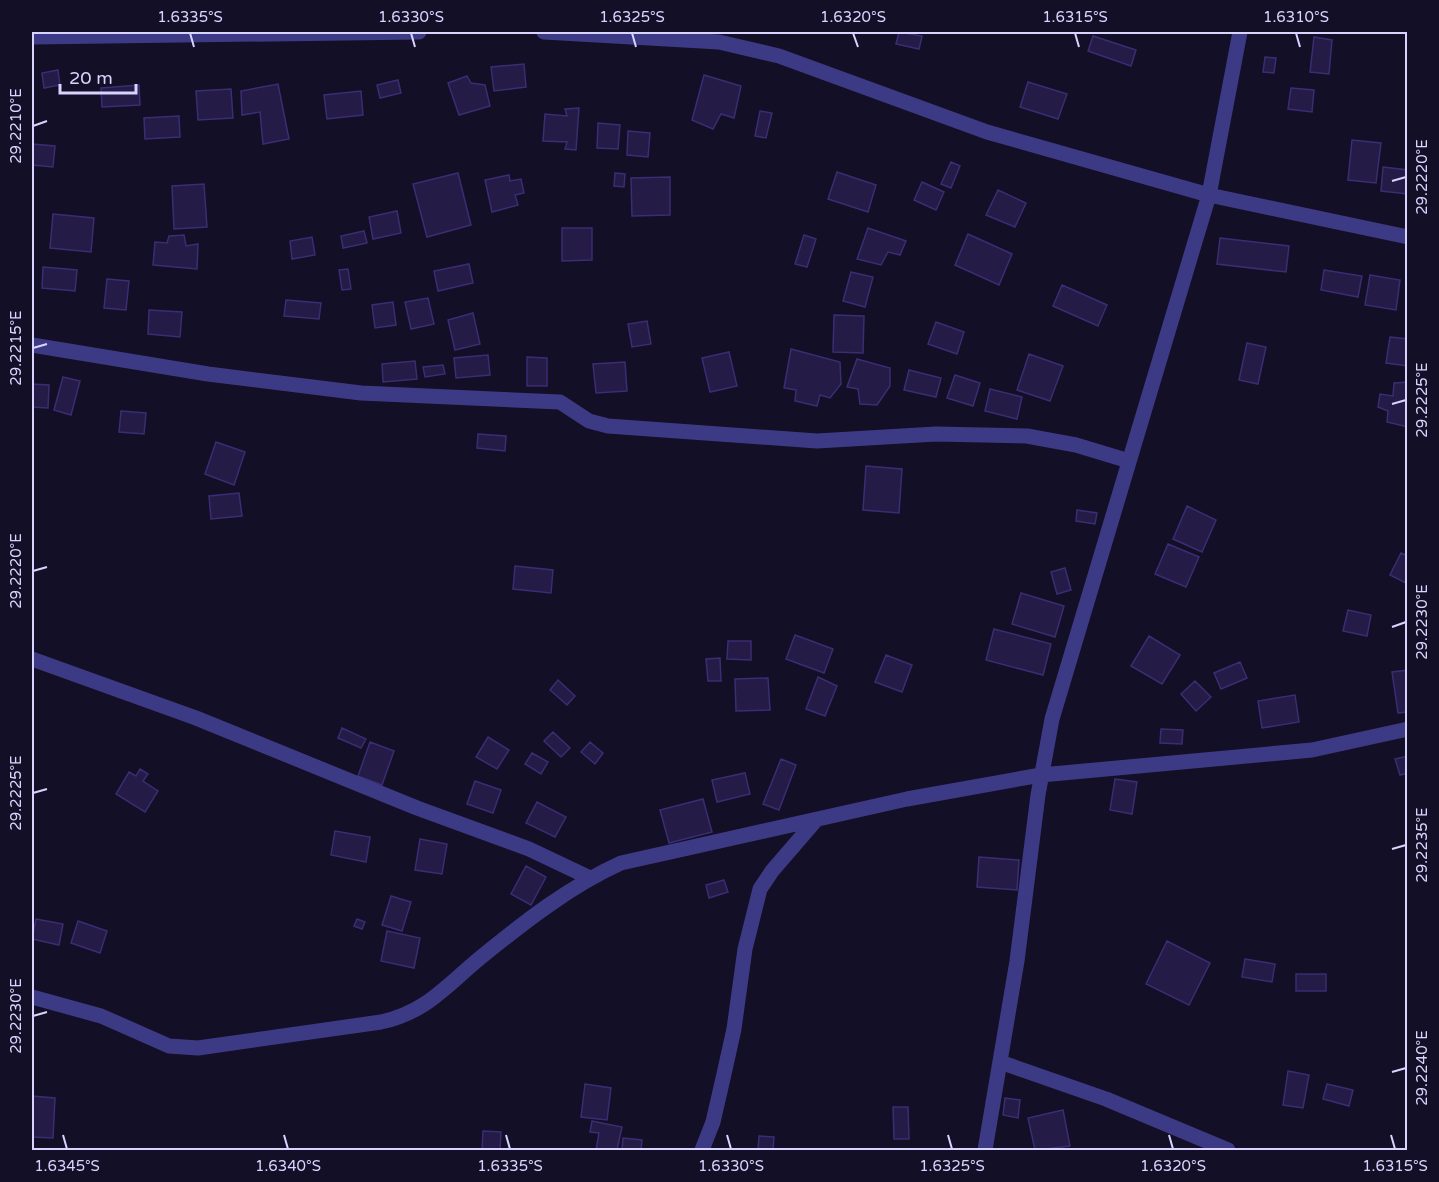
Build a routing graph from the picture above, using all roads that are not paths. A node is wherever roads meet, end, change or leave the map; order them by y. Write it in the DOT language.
graph roads {
  1 [pos="419,32"];
  2 [pos="544,32"];
  3 [pos="1240,32"];
  4 [pos="136,34"];
  5 [pos="32,37"];
  6 [pos="1209,195"];
  7 [pos="1407,237"];
  8 [pos="32,345"];
  9 [pos="1129,461"];
  10 [pos="32,659"];
  11 [pos="1407,729"];
  12 [pos="1041,775"];
  13 [pos="816,820"];
  14 [pos="588,877"];
  15 [pos="32,997"];
  16 [pos="1000,1062"];
  17 [pos="702,1150"];
  18 [pos="985,1150"];
  19 [pos="1228,1150"];
  1 -- 4 [label="street"];
  2 -- 6 [label="street"];
  3 -- 6 [label="street"];
  4 -- 5 [label="street"];
  6 -- 7 [label="street"];
  6 -- 9 [label="street"];
  8 -- 9 [label="street"];
  9 -- 12 [label="street"];
  10 -- 14 [label="street"];
  11 -- 12 [label="street"];
  12 -- 13 [label="street"];
  12 -- 16 [label="street"];
  13 -- 14 [label="street"];
  13 -- 17 [label="street"];
  14 -- 15 [label="street"];
  16 -- 18 [label="street"];
  16 -- 19 [label="street"];
}
